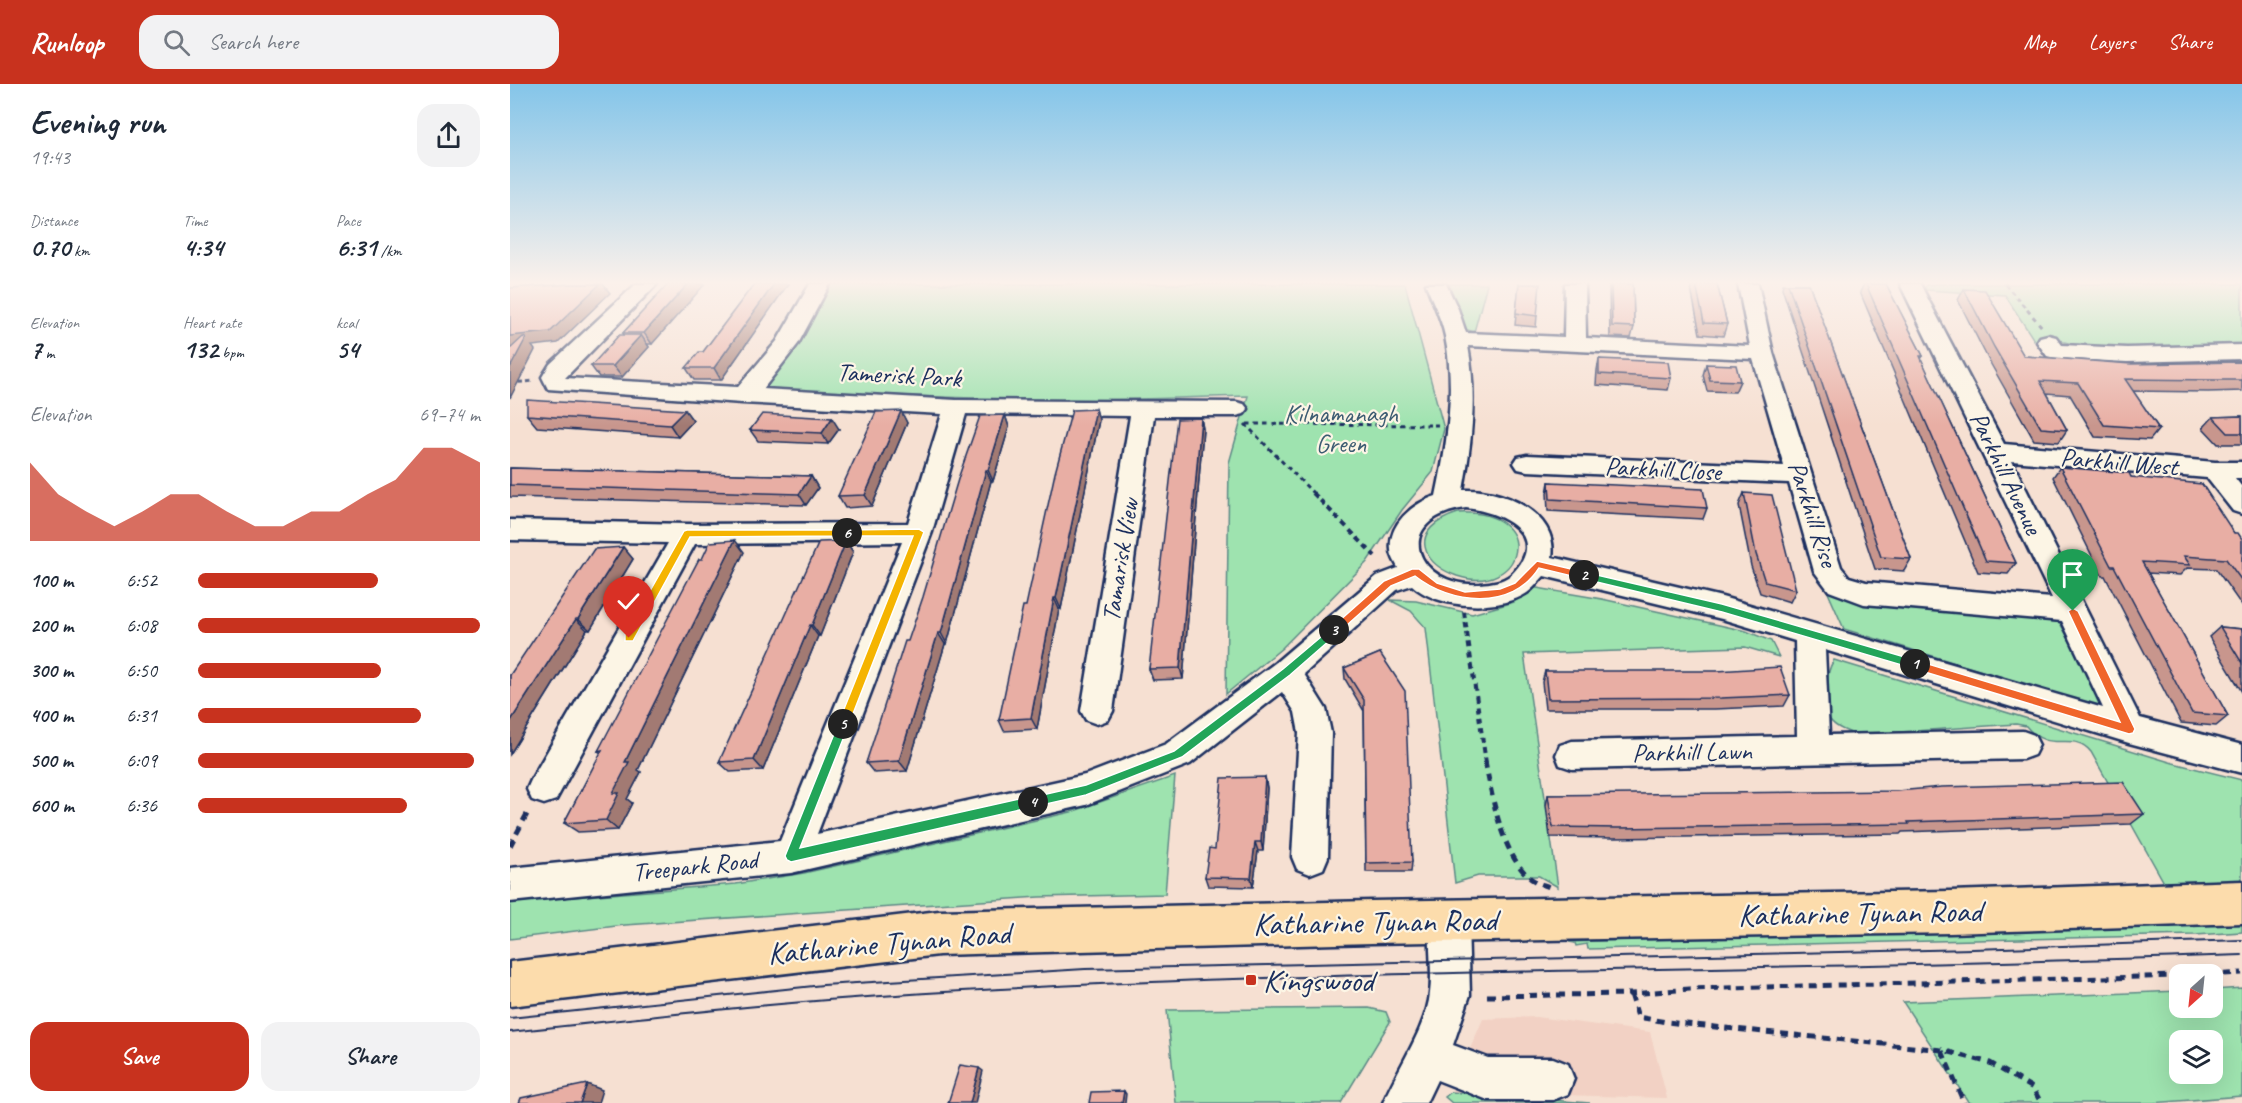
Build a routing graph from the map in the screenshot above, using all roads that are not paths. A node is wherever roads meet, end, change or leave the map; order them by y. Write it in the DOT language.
graph roads {
  1 [pos="597,332"];
  2 [pos="796,332"];
  3 [pos="1455,332"];
  4 [pos="1575,332"];
  5 [pos="1758,332"];
  6 [pos="1934,332"];
  7 [pos="2048,338"];
  8 [pos="1457,339"];
  9 [pos="1575,345"];
  10 [pos="2242,352"];
  11 [pos="1762,353"];
  12 [pos="742,396"];
  13 [pos="956,407"];
  14 [pos="1143,409"];
  15 [pos="1241,416"];
  16 [pos="1995,451"];
  17 [pos="1527,463"];
  18 [pos="2215,470"];
  19 [pos="2242,470"];
  20 [pos="1799,475"];
  21 [pos="1448,501"];
  22 [pos="2242,505"];
  23 [pos="510,530"];
  24 [pos="919,532"];
  25 [pos="687,534"];
  26 [pos="1537,564"];
  27 [pos="1416,572"];
  28 [pos="2073,611"];
  29 [pos="1810,633"];
  30 [pos="1286,672"];
  31 [pos="1097,711"];
  32 [pos="2129,729"];
  33 [pos="2023,745"];
  34 [pos="1813,749"];
  35 [pos="1572,755"];
  36 [pos="2242,759"];
  37 [pos="544,789"];
  38 [pos="791,856"];
  39 [pos="1310,857"];
  40 [pos="510,885"];
  41 [pos="2242,902"];
  42 [pos="1449,920"];
  43 [pos="510,984"];
  44 [pos="1428,1054"];
  45 [pos="1553,1079"];
  46 [pos="1404,1103"];
  1 -- 12 [label="street, Tamerisk Park"];
  2 -- 12 [label="street"];
  3 -- 8 [label="street"];
  4 -- 9 [label="street"];
  5 -- 11 [label="street, Parkhill Rise"];
  6 -- 16 [label="street, Parkhill Avenue"];
  7 -- 10 [label="street"];
  8 -- 9 [label="street"];
  8 -- 21 [label="street"];
  9 -- 11 [label="street"];
  11 -- 20 [label="street, Parkhill Rise"];
  12 -- 13 [label="street, Tamerisk Park"];
  13 -- 14 [label="street, Tamerisk Park"];
  13 -- 24 [label="street"];
  14 -- 15 [label="street, Tamerisk Park"];
  14 -- 31 [label="street, Tamarisk View"];
  16 -- 18 [label="street, Parkhill West"];
  16 -- 28 [label="street, Parkhill Avenue"];
  17 -- 20 [label="street, Parkhill Close"];
  18 -- 19 [label="street, Parkhill West"];
  18 -- 22 [label="street"];
  20 -- 28 [label="street, Parkhill Rise"];
  21 -- 26 [label="street"];
  21 -- 27 [label="street"];
  23 -- 25 [label="street"];
  24 -- 25 [label="street"];
  24 -- 38 [label="street"];
  25 -- 37 [label="street"];
  26 -- 27 [label="street"];
  26 -- 29 [label="street"];
  27 -- 30 [label="street, Treepark Road"];
  28 -- 32 [label="street, Parkhill Avenue"];
  29 -- 32 [label="street"];
  29 -- 34 [label="street"];
  30 -- 38 [label="street, Treepark Road"];
  30 -- 39 [label="street"];
  32 -- 36 [label="street"];
  33 -- 34 [label="street, Parkhill Lawn"];
  34 -- 35 [label="street, Parkhill Lawn"];
  38 -- 40 [label="street, Treepark Road"];
  41 -- 42 [label="main road, Katharine Tynan Road"];
  42 -- 43 [label="main road, Katharine Tynan Road"];
  42 -- 44 [label="street"];
  44 -- 45 [label="street"];
  44 -- 46 [label="street"];
}
